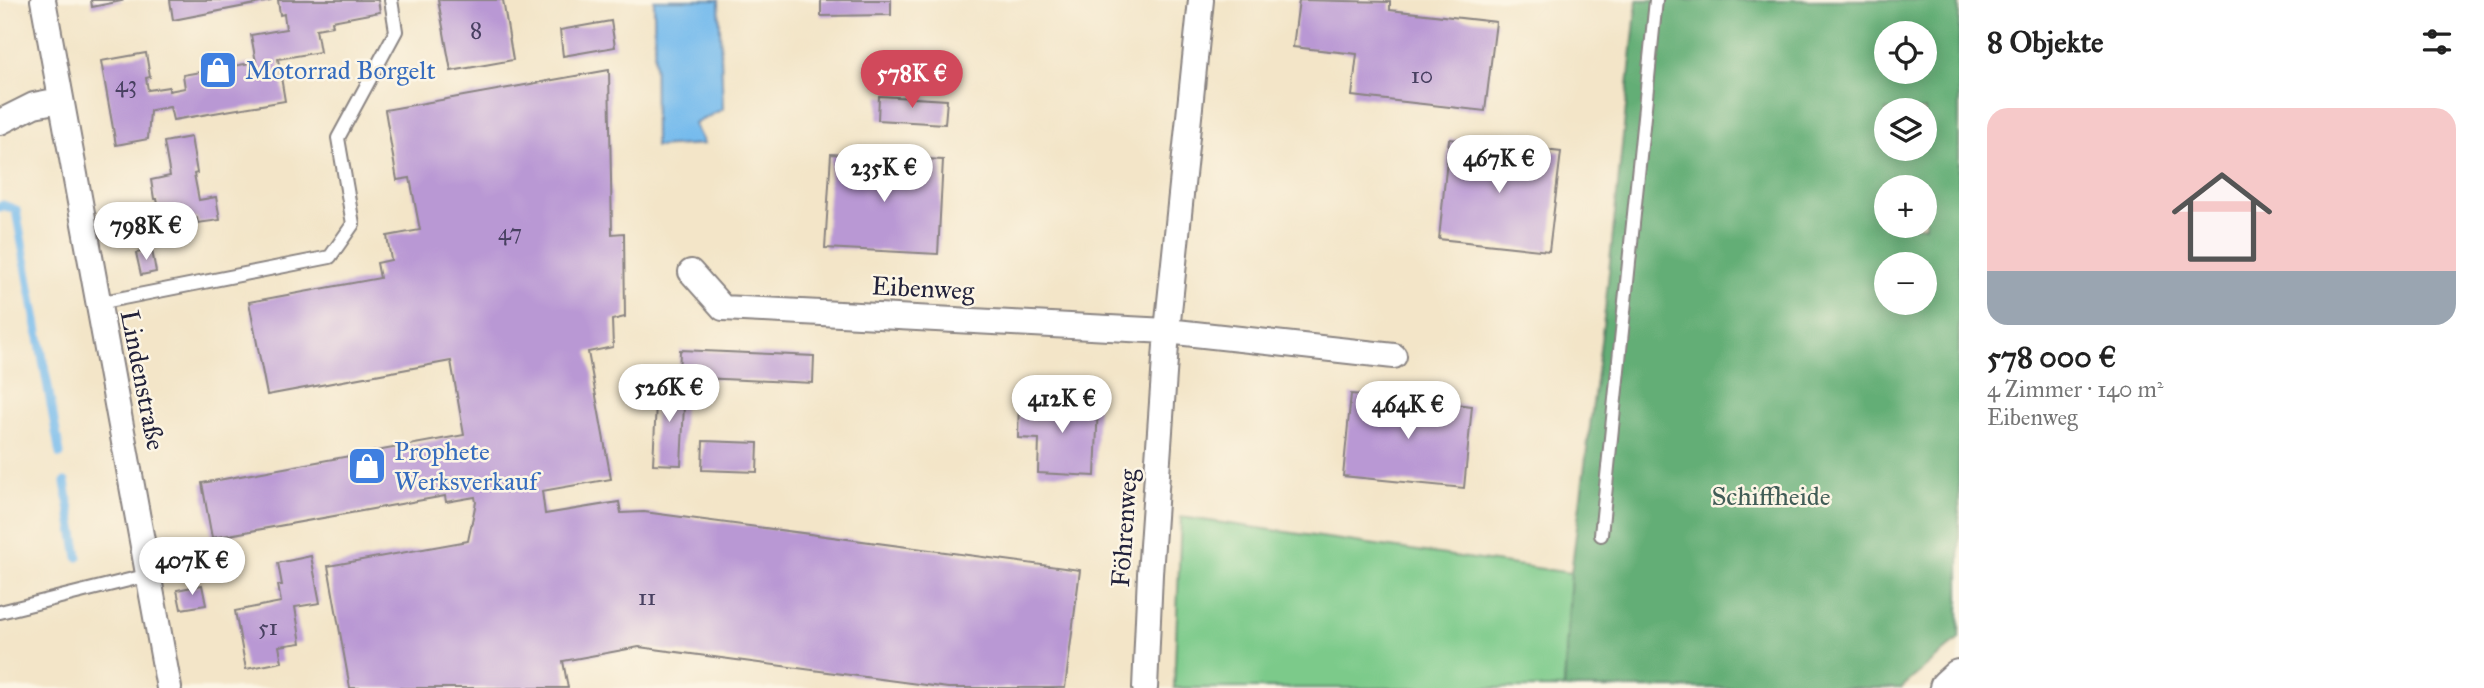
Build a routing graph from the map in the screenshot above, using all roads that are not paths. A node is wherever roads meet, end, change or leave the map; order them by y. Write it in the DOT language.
graph roads {
  1 [pos="43,0"];
  2 [pos="391,0"];
  3 [pos="1201,0"];
  4 [pos="1656,0"];
  5 [pos="60,100"];
  6 [pos="0,122"];
  7 [pos="691,272"];
  8 [pos="98,303"];
  9 [pos="1167,331"];
  10 [pos="1394,356"];
  11 [pos="1601,535"];
  12 [pos="149,575"];
  13 [pos="0,612"];
  14 [pos="1959,680"];
  15 [pos="169,688"];
  16 [pos="1144,688"];
  17 [pos="1949,688"];
  1 -- 5 [label="street, Lindenstraße"];
  2 -- 8 [label="lane"];
  3 -- 9 [label="street, Föhrenweg"];
  4 -- 11 [label="lane"];
  5 -- 6 [label="street"];
  5 -- 8 [label="street, Lindenstraße"];
  7 -- 9 [label="street, Eibenweg"];
  8 -- 12 [label="street, Lindenstraße"];
  9 -- 10 [label="street"];
  9 -- 16 [label="street, Föhrenweg"];
  12 -- 13 [label="lane"];
  12 -- 15 [label="street, Lindenstraße"];
  14 -- 17 [label="highway"];
}
